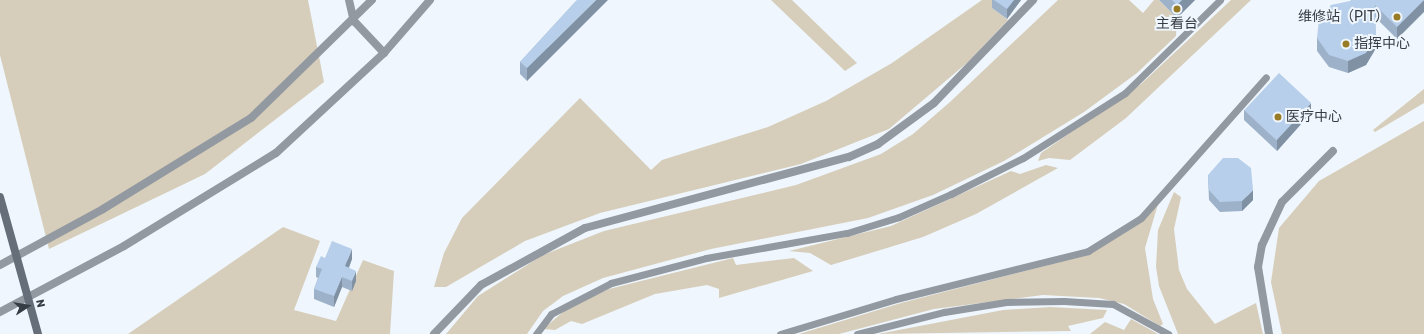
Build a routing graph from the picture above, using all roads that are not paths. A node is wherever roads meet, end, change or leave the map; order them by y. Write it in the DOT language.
graph roads {
  1 [pos="349,0"];
  2 [pos="372,0"];
  3 [pos="430,0"];
  4 [pos="1033,0"];
  5 [pos="1220,0"];
  6 [pos="354,21"];
  7 [pos="384,53"];
  8 [pos="1266,77"];
  9 [pos="1333,151"];
  10 [pos="0,197"];
  11 [pos="18,253"];
  12 [pos="0,265"];
  13 [pos="29,297"];
  14 [pos="0,312"];
  15 [pos="38,334"];
  16 [pos="434,334"];
  17 [pos="536,334"];
  18 [pos="780,334"];
  19 [pos="857,334"];
  20 [pos="1168,334"];
  21 [pos="1269,334"];
  1 -- 6 [label="street"];
  2 -- 6 [label="street"];
  3 -- 7 [label="street"];
  4 -- 16 [label="street"];
  5 -- 17 [label="lane"];
  6 -- 7 [label="street"];
  6 -- 11 [label="street"];
  7 -- 13 [label="street"];
  8 -- 18 [label="lane"];
  9 -- 21 [label="street"];
  10 -- 11 [label="main road"];
  11 -- 12 [label="street"];
  11 -- 13 [label="main road"];
  13 -- 14 [label="street"];
  13 -- 15 [label="main road"];
  19 -- 20 [label="lane"];
}
